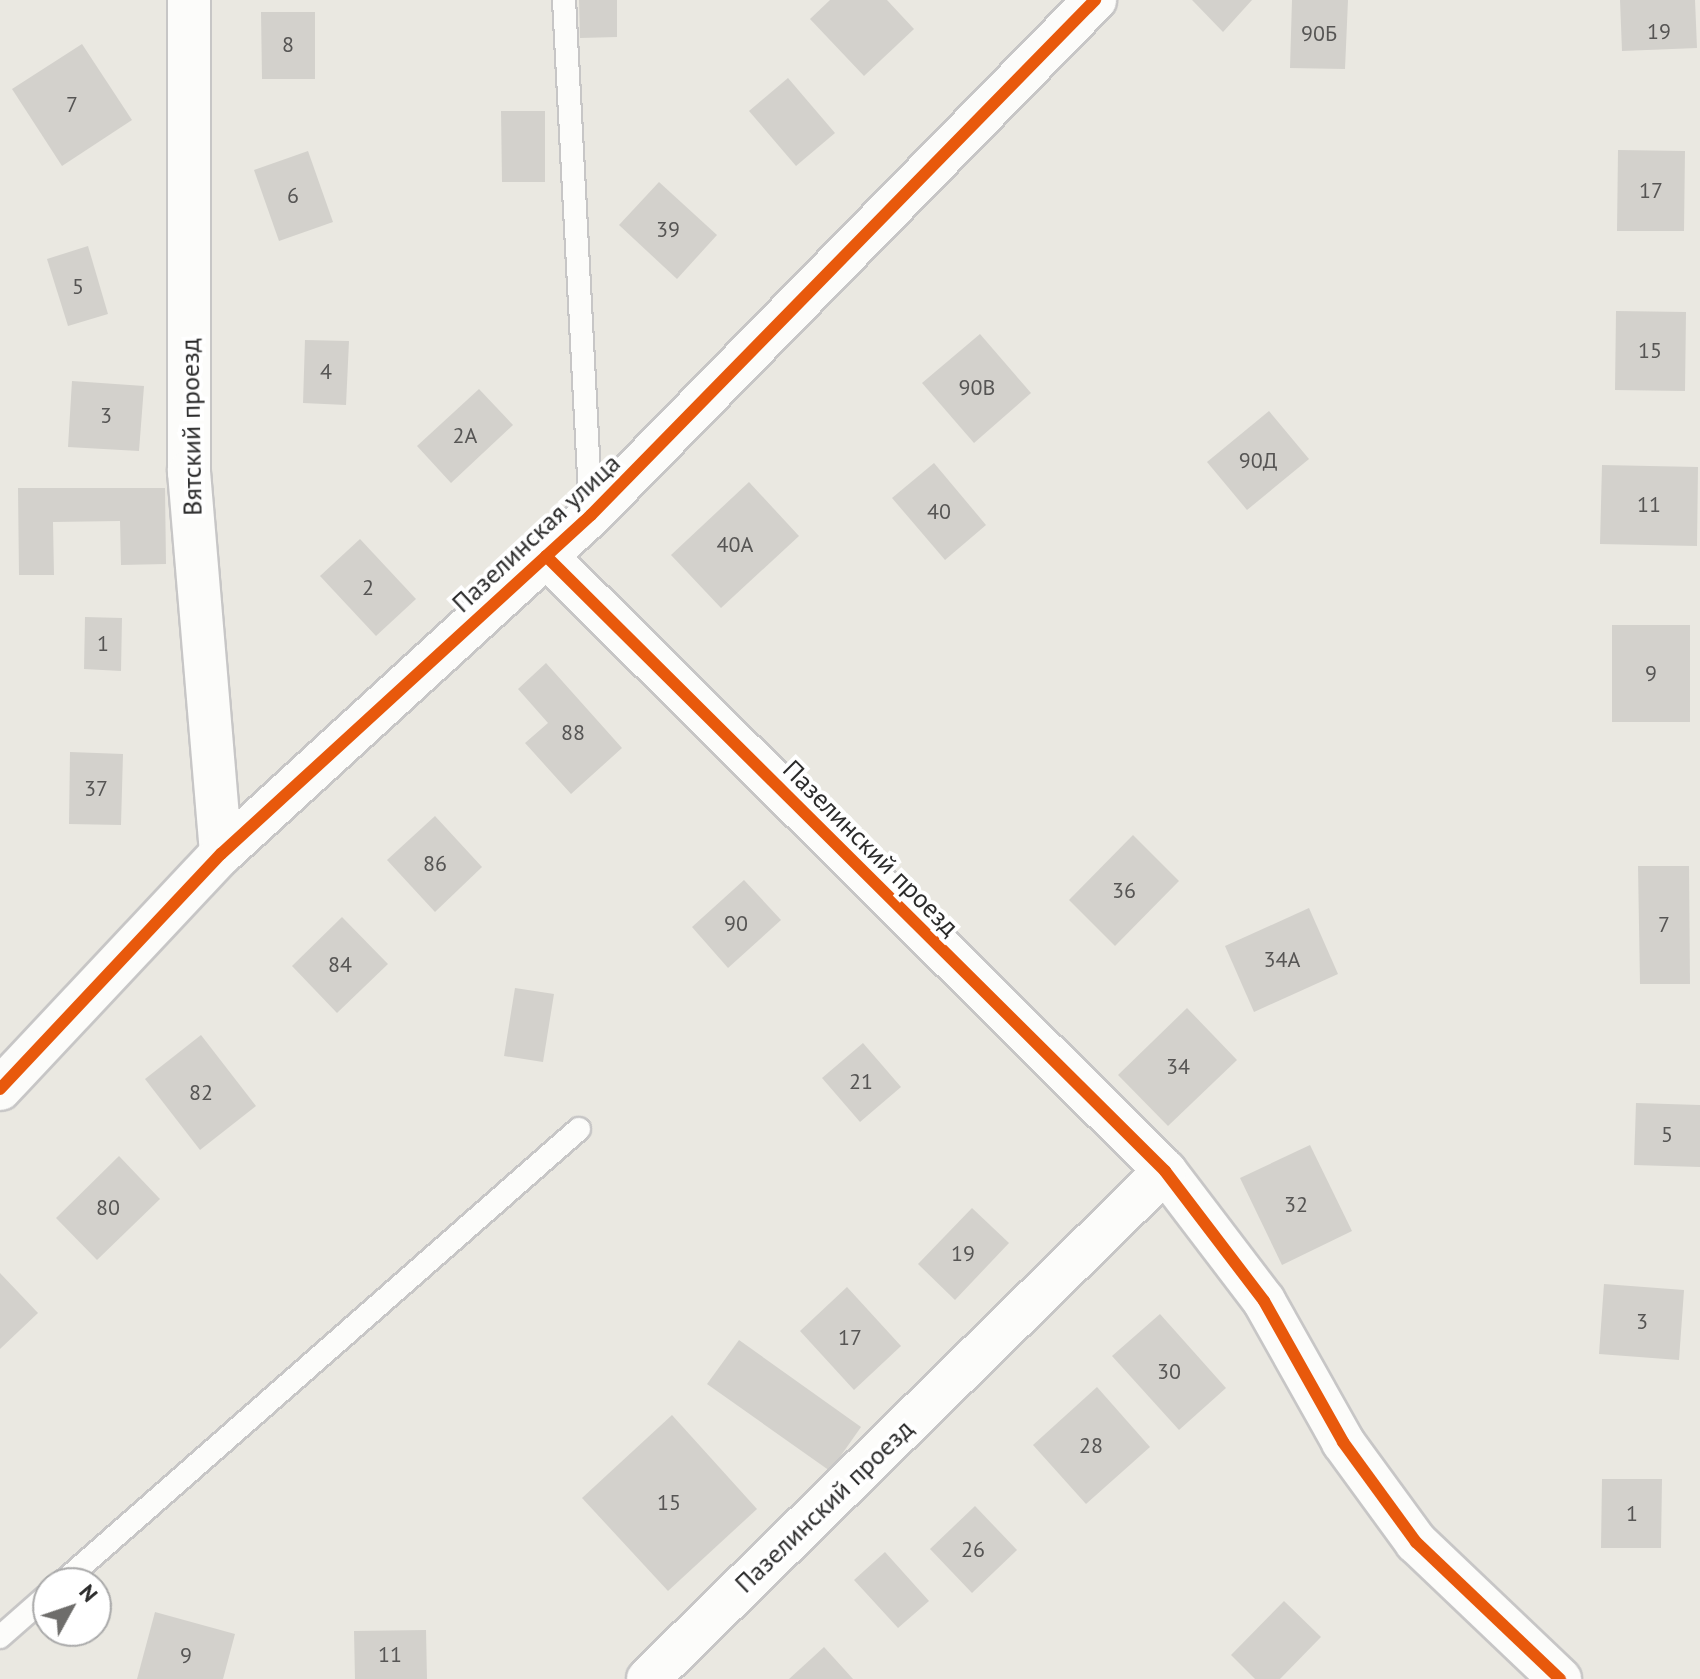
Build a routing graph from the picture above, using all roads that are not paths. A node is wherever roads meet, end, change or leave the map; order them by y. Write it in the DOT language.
graph roads {
  1 [pos="189,0"];
  2 [pos="564,0"];
  3 [pos="1095,0"];
  4 [pos="591,515"];
  5 [pos="546,556"];
  6 [pos="221,854"];
  7 [pos="0,1089"];
  8 [pos="579,1129"];
  9 [pos="1165,1171"];
  10 [pos="80,1567"];
  11 [pos="32,1609"];
  12 [pos="0,1637"];
  13 [pos="648,1679"];
  14 [pos="1560,1679"];
  1 -- 6 [label="street, Вятский проезд"];
  2 -- 4 [label="lane"];
  3 -- 4 [label="street, Пазелинская улица"];
  4 -- 5 [label="street, Пазелинская улица"];
  5 -- 6 [label="street, Пазелинская улица"];
  5 -- 9 [label="street, Пазелинский проезд"];
  6 -- 7 [label="street, Пазелинская улица"];
  8 -- 10 [label="lane"];
  9 -- 13 [label="street, Пазелинский проезд"];
  9 -- 14 [label="street"];
  11 -- 12 [label="lane"];
}
